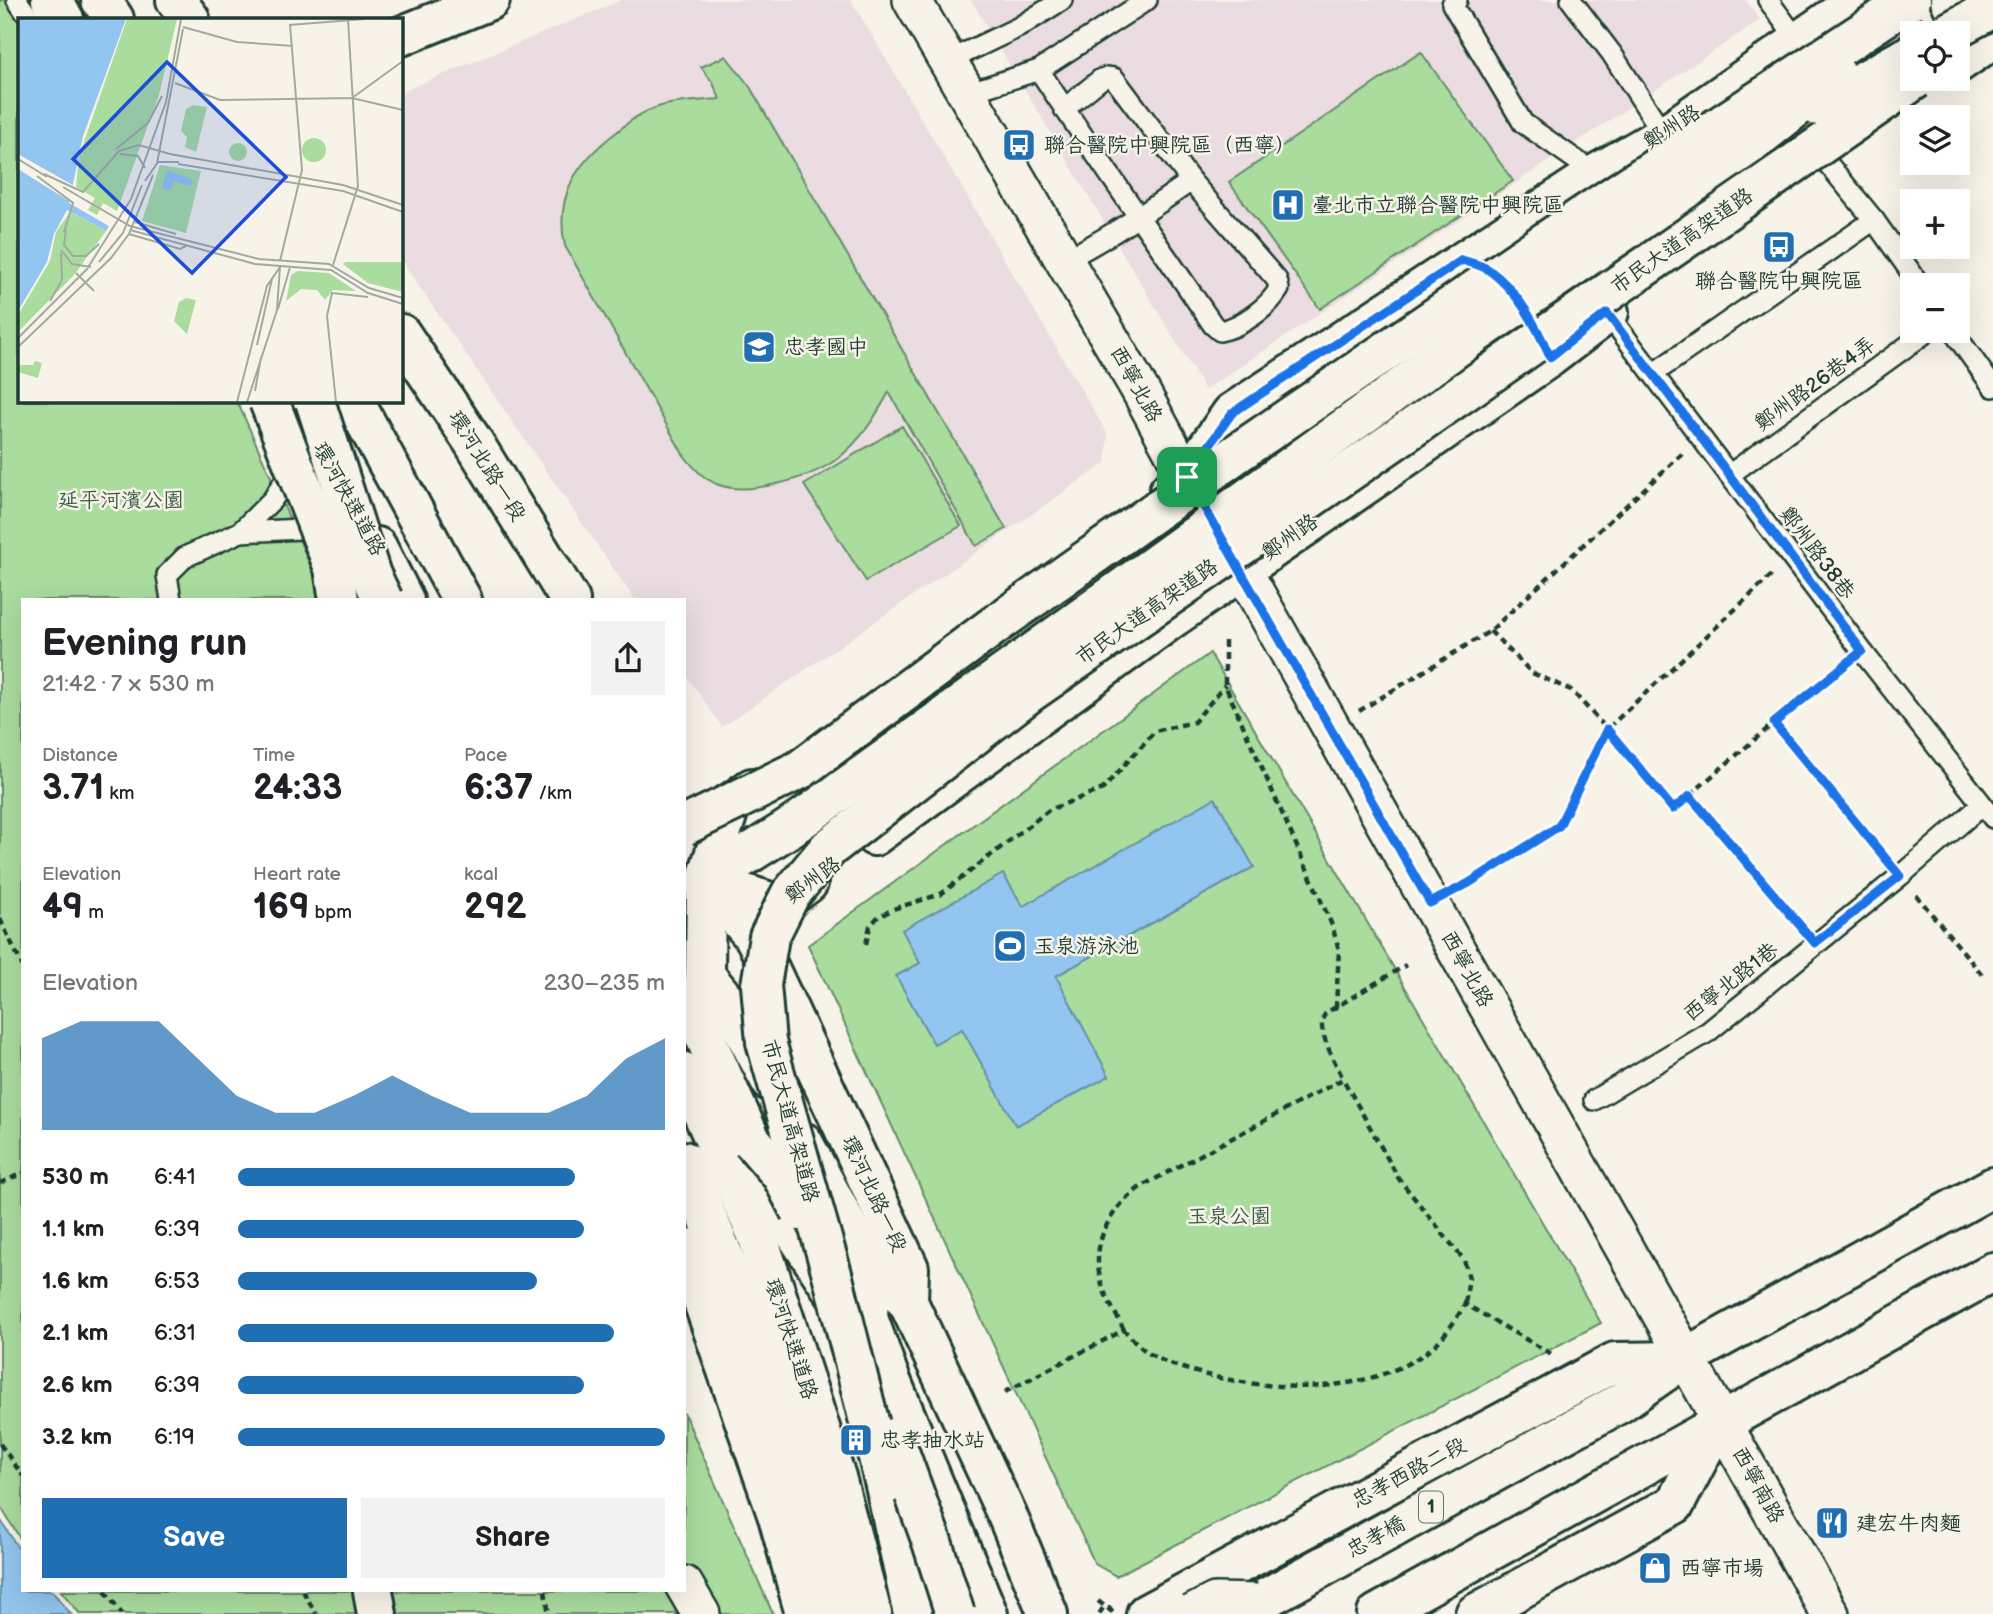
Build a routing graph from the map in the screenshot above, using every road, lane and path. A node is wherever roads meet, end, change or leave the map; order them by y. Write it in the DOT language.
graph roads {
  1 [pos="17,0"];
  2 [pos="51,0"];
  3 [pos="101,0"];
  4 [pos="129,0"];
  5 [pos="177,0"];
  6 [pos="490,0"];
  7 [pos="912,0"];
  8 [pos="1062,0"];
  9 [pos="1147,0"];
  10 [pos="1457,0"];
  11 [pos="1571,0"];
  12 [pos="1768,0"];
  13 [pos="1858,0"];
  14 [pos="1892,0"];
  15 [pos="1910,0"];
  16 [pos="1932,0"];
  17 [pos="1950,0"];
  18 [pos="1993,8"];
  19 [pos="29,18"];
  20 [pos="63,18"];
  21 [pos="113,18"];
  22 [pos="141,18"];
  23 [pos="189,18"];
  24 [pos="402,37"];
  25 [pos="1798,41"];
  26 [pos="1972,43"];
  27 [pos="1871,56"];
  28 [pos="1900,60"];
  29 [pos="1900,60"];
  30 [pos="948,61"];
  31 [pos="1039,70"];
  32 [pos="1900,90"];
  33 [pos="1919,91"];
  34 [pos="967,93"];
  35 [pos="1064,109"];
  36 [pos="1795,115"];
  37 [pos="1664,135"];
  38 [pos="1752,143"];
  39 [pos="1824,159"];
  40 [pos="1596,174"];
  41 [pos="1191,181"];
  42 [pos="1140,217"];
  43 [pos="1874,220"];
  44 [pos="1065,260"];
  45 [pos="1462,260"];
  46 [pos="1912,273"];
  47 [pos="1607,313"];
  48 [pos="402,335"];
  49 [pos="1911,343"];
  50 [pos="1962,343"];
  51 [pos="1550,357"];
  52 [pos="1654,373"];
  53 [pos="1993,387"];
  54 [pos="269,402"];
  55 [pos="282,402"];
  56 [pos="292,402"];
  57 [pos="315,402"];
  58 [pos="355,402"];
  59 [pos="1701,437"];
  60 [pos="1729,475"];
  61 [pos="1187,477"];
  62 [pos="240,533"];
  63 [pos="1793,557"];
  64 [pos="1242,571"];
  65 [pos="171,598"];
  66 [pos="339,598"];
  67 [pos="382,598"];
  68 [pos="396,598"];
  69 [pos="403,598"];
  70 [pos="461,598"];
  71 [pos="569,598"];
  72 [pos="1490,631"];
  73 [pos="1225,641"];
  74 [pos="1862,651"];
  75 [pos="1225,685"];
  76 [pos="1774,723"];
  77 [pos="1331,726"];
  78 [pos="1607,729"];
  79 [pos="1690,796"];
  80 [pos="1987,811"];
  81 [pos="686,826"];
  82 [pos="686,837"];
  83 [pos="1900,876"];
  84 [pos="695,883"];
  85 [pos="1430,903"];
  86 [pos="0,919"];
  87 [pos="1815,943"];
  88 [pos="866,944"];
  89 [pos="21,963"];
  90 [pos="1406,965"];
  91 [pos="705,975"];
  92 [pos="1985,978"];
  93 [pos="1336,1007"];
  94 [pos="686,1076"];
  95 [pos="1343,1079"];
  96 [pos="686,1084"];
  97 [pos="1594,1100"];
  98 [pos="686,1165"];
  99 [pos="21,1174"];
  100 [pos="0,1183"];
  101 [pos="1993,1187"];
  102 [pos="686,1253"];
  103 [pos="870,1268"];
  104 [pos="1993,1272"];
  105 [pos="832,1274"];
  106 [pos="908,1302"];
  107 [pos="1465,1304"];
  108 [pos="1124,1330"];
  109 [pos="1553,1355"];
  110 [pos="1682,1359"];
  111 [pos="889,1376"];
  112 [pos="1005,1392"];
  113 [pos="1620,1403"];
  114 [pos="1719,1424"];
  115 [pos="0,1444"];
  116 [pos="21,1473"];
  117 [pos="686,1588"];
  118 [pos="106,1592"];
  119 [pos="304,1592"];
  120 [pos="373,1592"];
  121 [pos="545,1592"];
  122 [pos="671,1592"];
  123 [pos="1098,1601"];
  124 [pos="1198,1606"];
  125 [pos="1250,1608"];
  126 [pos="1129,1613"];
  127 [pos="122,1614"];
  128 [pos="316,1614"];
  129 [pos="377,1614"];
  130 [pos="549,1614"];
  131 [pos="683,1614"];
  132 [pos="701,1614"];
  133 [pos="805,1614"];
  134 [pos="841,1614"];
  135 [pos="872,1614"];
  136 [pos="913,1614"];
  137 [pos="955,1614"];
  138 [pos="988,1614"];
  139 [pos="1048,1614"];
  140 [pos="1099,1614"];
  141 [pos="1377,1614"];
  142 [pos="1475,1614"];
  143 [pos="1830,1614"];
  1 -- 19 [label="lane"];
  2 -- 20 [label="main road"];
  3 -- 21 [label="main road"];
  4 -- 22 [label="main road"];
  5 -- 23 [label="main road"];
  6 -- 24 [label="main road"];
  7 -- 30 [label="street, 西寧北路"];
  8 -- 30 [label="lane"];
  9 -- 31 [label="lane"];
  10 -- 40 [label="lane"];
  11 -- 37 [label="lane"];
  12 -- 25 [label="lane"];
  13 -- 25 [label="main road, 鄭州路"];
  14 -- 27 [label="lane"];
  15 -- 81 [label="main road, bridge"];
  16 -- 38 [label="main road, bridge"];
  17 -- 26 [label="main road"];
  18 -- 26 [label="main road, bridge"];
  25 -- 37 [label="main road, 鄭州路"];
  27 -- 28 [label="lane"];
  27 -- 36 [label="lane"];
  29 -- 38 [label="main road, bridge"];
  30 -- 34 [label="street, 西寧北路"];
  31 -- 34 [label="lane"];
  31 -- 35 [label="lane"];
  32 -- 105 [label="main road, 市民大道高架道路, bridge"];
  33 -- 39 [label="main road, 鄭州路"];
  34 -- 44 [label="street, 西寧北路"];
  35 -- 41 [label="lane"];
  35 -- 42 [label="lane"];
  37 -- 40 [label="main road, 鄭州路"];
  38 -- 84 [label="main road, bridge"];
  39 -- 43 [label="lane"];
  39 -- 47 [label="main road, 鄭州路"];
  40 -- 45 [label="main road, 鄭州路"];
  41 -- 42 [label="lane"];
  41 -- 42 [label="lane"];
  42 -- 44 [label="lane"];
  43 -- 46 [label="lane"];
  43 -- 52 [label="lane"];
  44 -- 61 [label="street, 西寧北路"];
  45 -- 51 [label="main road"];
  45 -- 61 [label="main road, 鄭州路"];
  47 -- 51 [label="main road, 鄭州路"];
  47 -- 52 [label="lane, 鄭州路38巷"];
  48 -- 71 [label="main road, 環河北路一段"];
  49 -- 60 [label="lane, 鄭州路26巷4弄"];
  50 -- 53 [label="lane"];
  51 -- 64 [label="main road, 鄭州路"];
  52 -- 59 [label="lane, 鄭州路38巷"];
  54 -- 66 [label="main road, bridge"];
  55 -- 62 [label="lane"];
  56 -- 69 [label="main road, 環河快速道路, bridge"];
  57 -- 67 [label="main road, bridge"];
  58 -- 70 [label="main road"];
  59 -- 60 [label="lane, 鄭州路38巷"];
  59 -- 72 [label="path"];
  60 -- 63 [label="lane, 鄭州路38巷"];
  61 -- 64 [label="street, 西寧北路"];
  61 -- 84 [label="main road, 鄭州路"];
  62 -- 65 [label="lane"];
  62 -- 68 [label="lane"];
  63 -- 74 [label="lane, 鄭州路38巷"];
  63 -- 78 [label="path"];
  64 -- 77 [label="street, 西寧北路"];
  64 -- 84 [label="main road, 鄭州路"];
  72 -- 77 [label="path"];
  72 -- 78 [label="path"];
  73 -- 75 [label="path"];
  74 -- 76 [label="path"];
  74 -- 80 [label="lane, 鄭州路38巷"];
  75 -- 88 [label="path"];
  75 -- 93 [label="path"];
  76 -- 79 [label="path"];
  76 -- 83 [label="path"];
  77 -- 85 [label="street, 西寧北路"];
  78 -- 79 [label="path"];
  78 -- 85 [label="path"];
  79 -- 87 [label="path"];
  80 -- 83 [label="lane, 西寧北路1巷"];
  82 -- 84 [label="main road, 環河北路一段"];
  83 -- 87 [label="lane, 西寧北路1巷"];
  83 -- 92 [label="path"];
  84 -- 91 [label="main road"];
  84 -- 106 [label="main road, 環河北路一段"];
  85 -- 110 [label="street, 西寧北路"];
  86 -- 89 [label="path"];
  87 -- 97 [label="lane, 西寧北路1巷"];
  90 -- 93 [label="path"];
  91 -- 103 [label="main road"];
  91 -- 111 [label="main road"];
  93 -- 95 [label="path"];
  94 -- 135 [label="main road, 環河快速道路"];
  95 -- 107 [label="path"];
  95 -- 108 [label="path"];
  96 -- 105 [label="main road, bridge"];
  98 -- 134 [label="main road, 環河快速道路"];
  99 -- 100 [label="path"];
  101 -- 110 [label="main road, 忠孝西路二段 / 1"];
  102 -- 133 [label="main road"];
  103 -- 106 [label="main road"];
  103 -- 111 [label="main road"];
  104 -- 114 [label="main road"];
  105 -- 136 [label="main road, bridge"];
  105 -- 137 [label="main road, bridge"];
  106 -- 139 [label="main road, 環河北路一段"];
  107 -- 108 [label="path"];
  107 -- 109 [label="path"];
  108 -- 112 [label="path"];
  110 -- 113 [label="main road, 忠孝西路二段 / 1"];
  110 -- 114 [label="street, 西寧南路"];
  110 -- 124 [label="main road, 忠孝西路二段"];
  111 -- 138 [label="main road"];
  113 -- 125 [label="main road, 忠孝橋 / 1"];
  114 -- 141 [label="main road"];
  114 -- 142 [label="main road"];
  114 -- 143 [label="street, 西寧南路"];
  115 -- 116 [label="path"];
  117 -- 132 [label="street"];
  118 -- 127 [label="path"];
  119 -- 128 [label="path"];
  120 -- 129 [label="main road"];
  121 -- 130 [label="path"];
  122 -- 131 [label="street"];
  123 -- 126 [label="path"];
  124 -- 125 [label="street, bridge"];
  124 -- 126 [label="main road, 忠孝西路二段"];
  126 -- 140 [label="path, bridge"];
}
